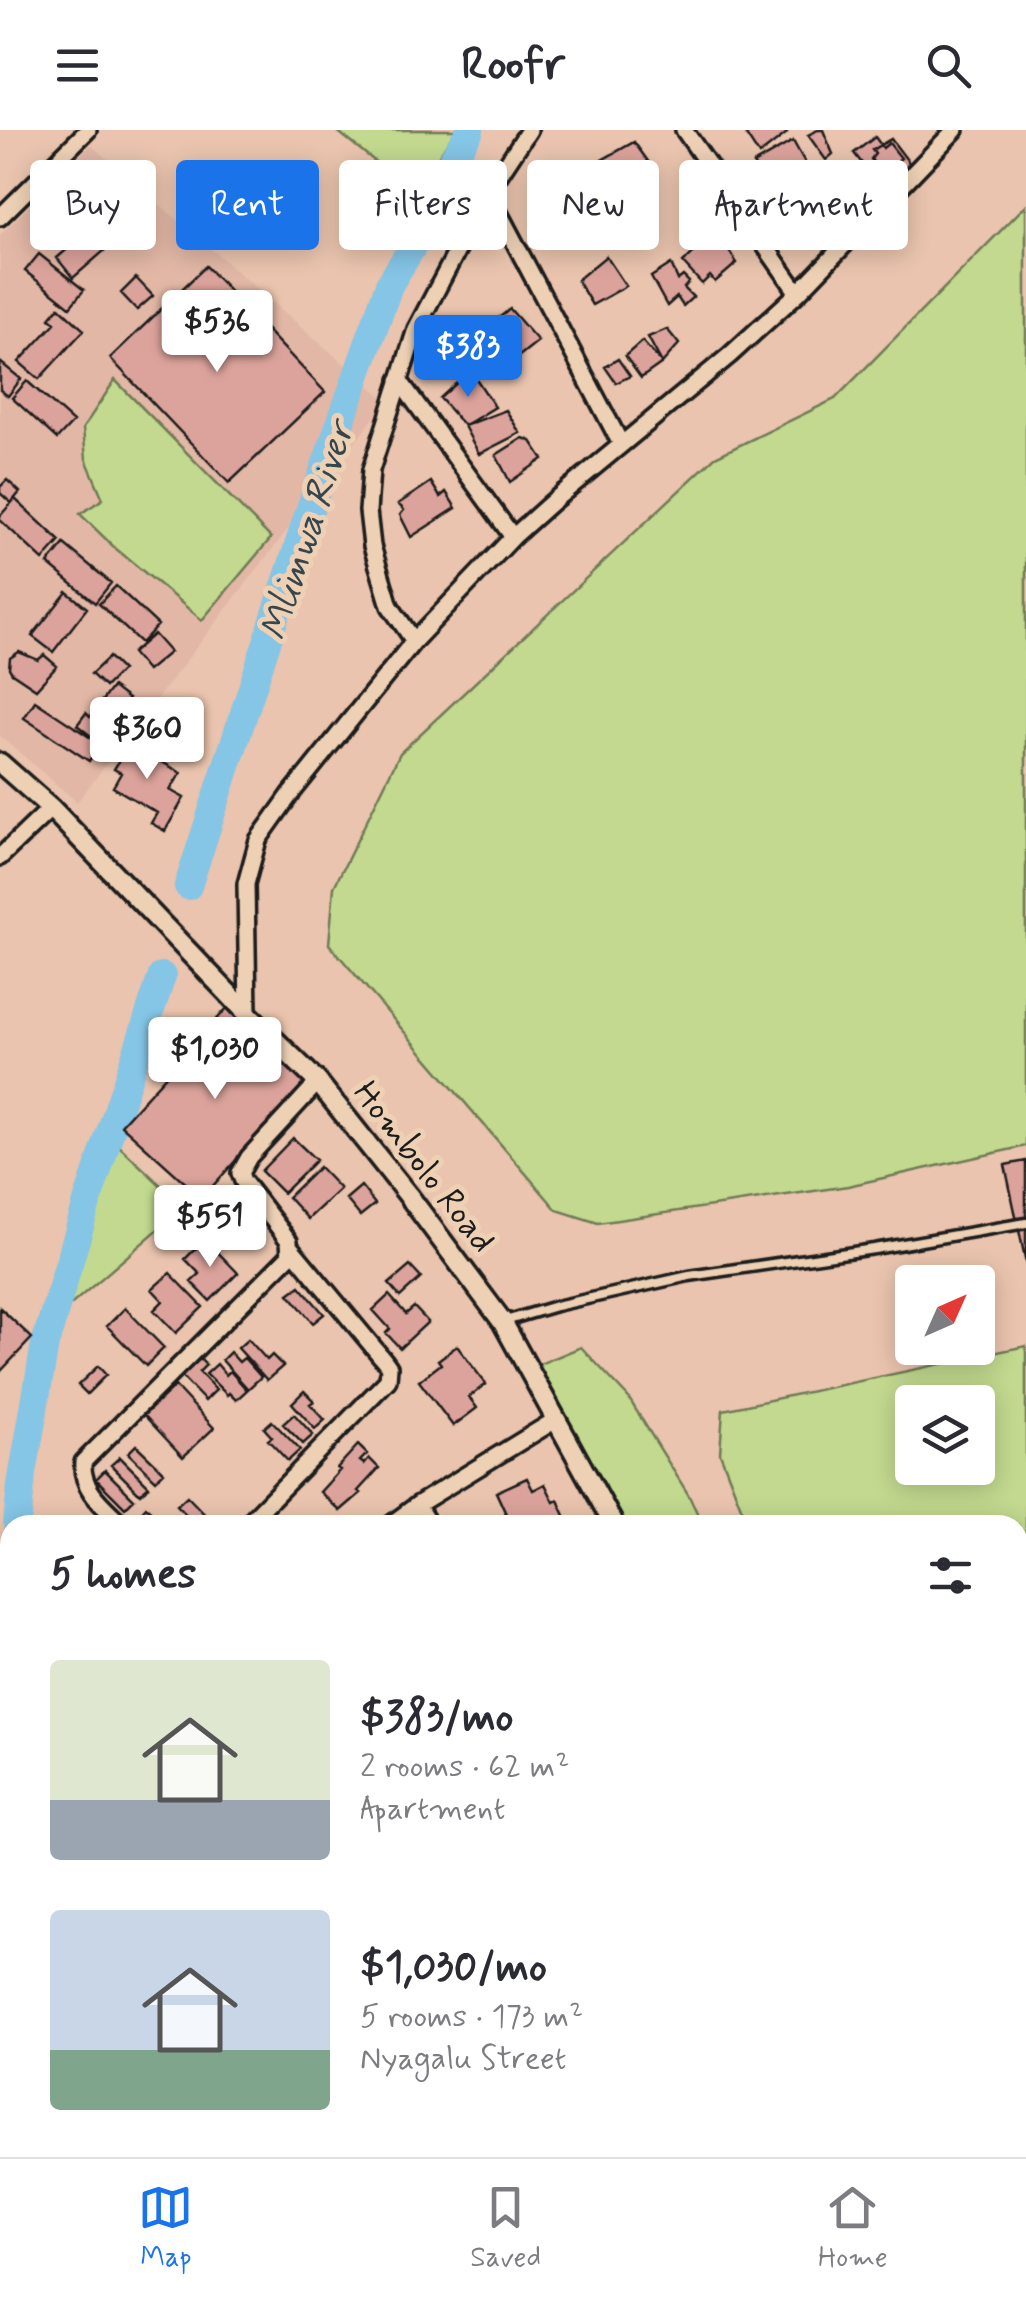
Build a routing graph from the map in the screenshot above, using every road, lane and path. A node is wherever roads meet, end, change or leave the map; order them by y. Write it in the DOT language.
graph roads {
  1 [pos="88,130"];
  2 [pos="529,130"];
  3 [pos="684,130"];
  4 [pos="955,130"];
  5 [pos="507,163"];
  6 [pos="0,217"];
  7 [pos="507,228"];
  8 [pos="458,250"];
  9 [pos="798,293"];
  10 [pos="400,380"];
  11 [pos="621,444"];
  12 [pos="513,537"];
  13 [pos="414,641"];
  14 [pos="0,763"];
  15 [pos="50,808"];
  16 [pos="0,857"];
  17 [pos="248,1014"];
  18 [pos="318,1082"];
  19 [pos="1026,1222"];
  20 [pos="291,1248"];
  21 [pos="502,1322"];
  22 [pos="557,1419"];
  23 [pos="417,1505"];
  24 [pos="114,1515"];
  25 [pos="256,1515"];
  26 [pos="404,1515"];
  27 [pos="423,1515"];
  28 [pos="609,1515"];
  1 -- 6 [label="street"];
  2 -- 5 [label="street"];
  3 -- 9 [label="street"];
  4 -- 9 [label="street"];
  7 -- 11 [label="street"];
  8 -- 10 [label="street"];
  9 -- 11 [label="street"];
  10 -- 12 [label="street"];
  10 -- 13 [label="street"];
  11 -- 12 [label="street"];
  12 -- 13 [label="street"];
  13 -- 17 [label="street"];
  14 -- 15 [label="street, Hombolo Road"];
  15 -- 16 [label="street"];
  15 -- 17 [label="street, Hombolo Road"];
  17 -- 18 [label="street, Hombolo Road"];
  18 -- 20 [label="street"];
  18 -- 21 [label="street, Hombolo Road"];
  19 -- 21 [label="lane"];
  20 -- 24 [label="street"];
  20 -- 25 [label="street"];
  21 -- 22 [label="street, Hombolo Road"];
  22 -- 23 [label="street"];
  22 -- 28 [label="street, Hombolo Road"];
  23 -- 26 [label="street"];
  23 -- 27 [label="street"];
}
